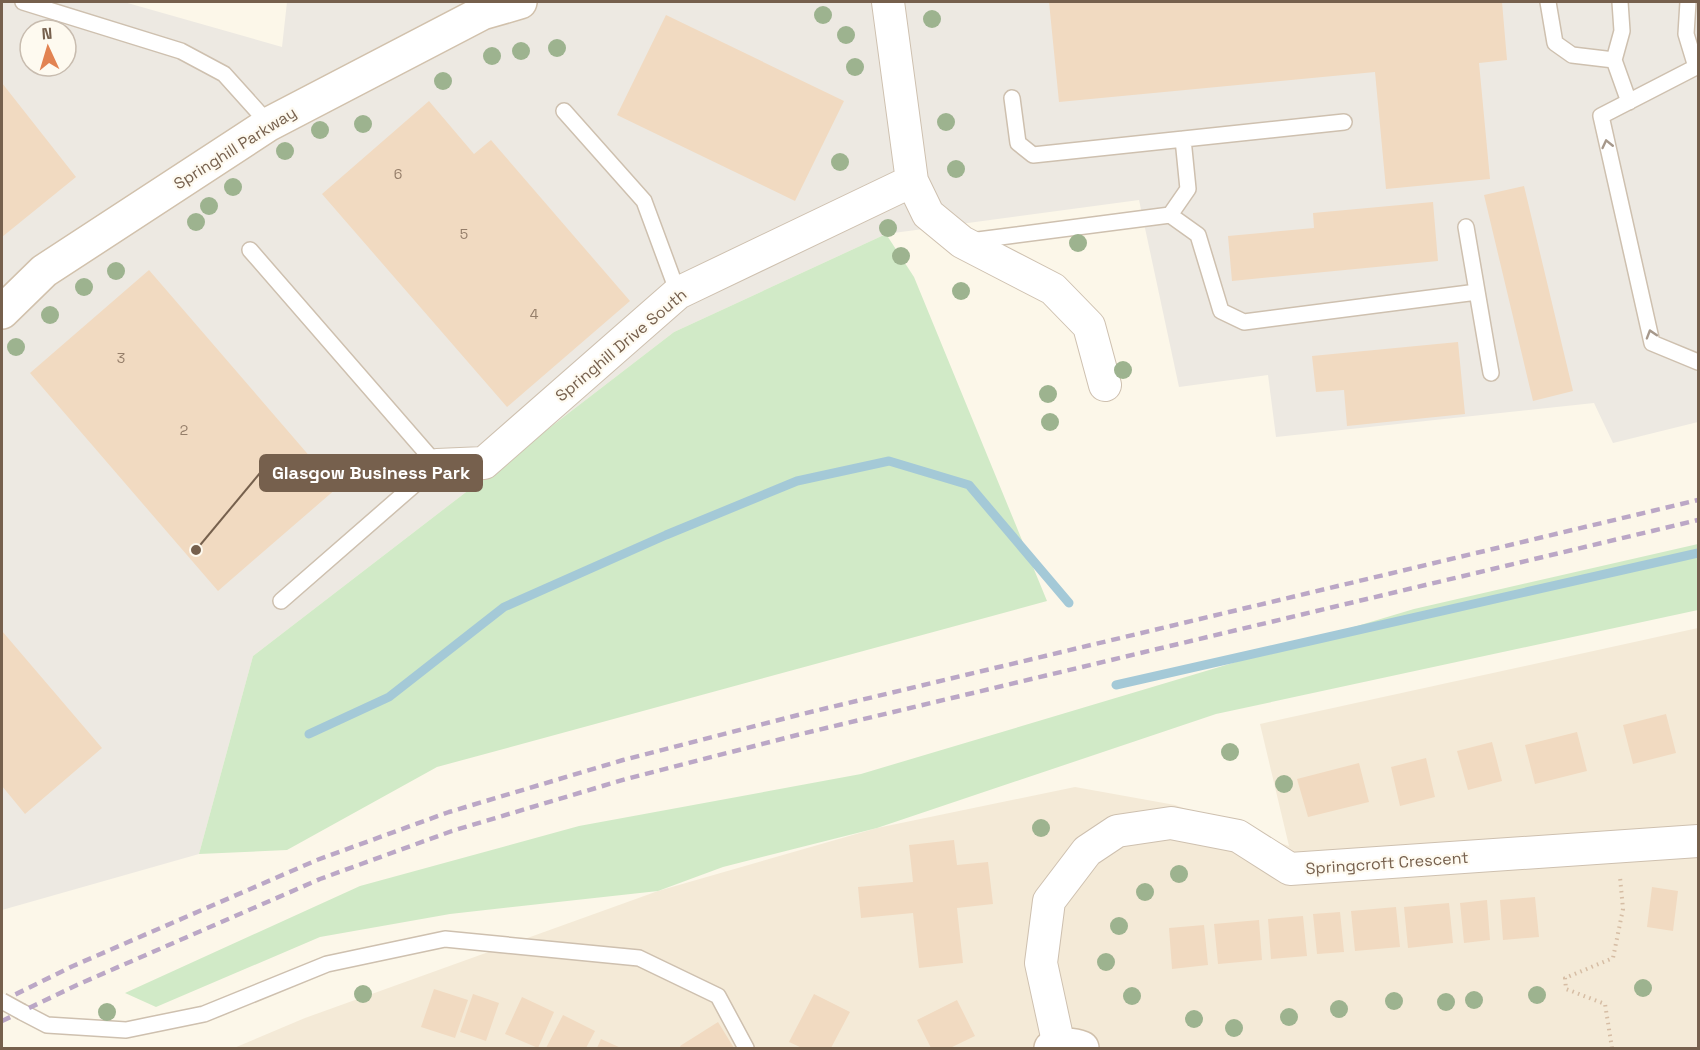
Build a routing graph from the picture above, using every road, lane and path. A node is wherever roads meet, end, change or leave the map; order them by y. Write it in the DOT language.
graph roads {
  1 [pos="23,2"];
  2 [pos="520,2"];
  3 [pos="888,2"];
  4 [pos="1548,2"];
  5 [pos="1620,2"];
  6 [pos="1688,2"];
  7 [pos="1614,60"];
  8 [pos="1698,66"];
  9 [pos="1012,98"];
  10 [pos="1629,102"];
  11 [pos="564,111"];
  12 [pos="1344,122"];
  13 [pos="269,124"];
  14 [pos="1183,139"];
  15 [pos="912,181"];
  16 [pos="1170,215"];
  17 [pos="1466,227"];
  18 [pos="962,242"];
  19 [pos="250,250"];
  20 [pos="1477,292"];
  21 [pos="678,293"];
  22 [pos="2,312"];
  23 [pos="1698,362"];
  24 [pos="1491,373"];
  25 [pos="1105,385"];
  26 [pos="437,465"];
  27 [pos="281,601"];
  28 [pos="1698,841"];
  29 [pos="1617,847"];
  30 [pos="2,1001"];
  31 [pos="746,1048"];
  32 [pos="1064,1048"];
  33 [pos="1612,1048"];
  1 -- 13 [label="lane"];
  2 -- 13 [label="street, Springhill Parkway"];
  3 -- 15 [label="street"];
  4 -- 7 [label="lane"];
  5 -- 7 [label="lane"];
  6 -- 8 [label="lane"];
  7 -- 10 [label="lane"];
  8 -- 10 [label="lane"];
  9 -- 14 [label="lane"];
  23 -- 10 [label="lane, one-way"];
  11 -- 21 [label="lane"];
  12 -- 14 [label="lane"];
  13 -- 22 [label="street, Springhill Parkway"];
  14 -- 16 [label="lane"];
  15 -- 18 [label="street"];
  15 -- 21 [label="street, Springhill Drive South"];
  16 -- 18 [label="lane"];
  16 -- 20 [label="lane"];
  17 -- 20 [label="lane"];
  18 -- 25 [label="street"];
  19 -- 26 [label="lane"];
  20 -- 24 [label="lane"];
  21 -- 26 [label="street, Springhill Drive South"];
  26 -- 27 [label="lane"];
  28 -- 29 [label="street, Springcroft Crescent"];
  29 -- 32 [label="street, Springcroft Crescent"];
  29 -- 33 [label="path"];
  30 -- 31 [label="lane, bridge"];
}
